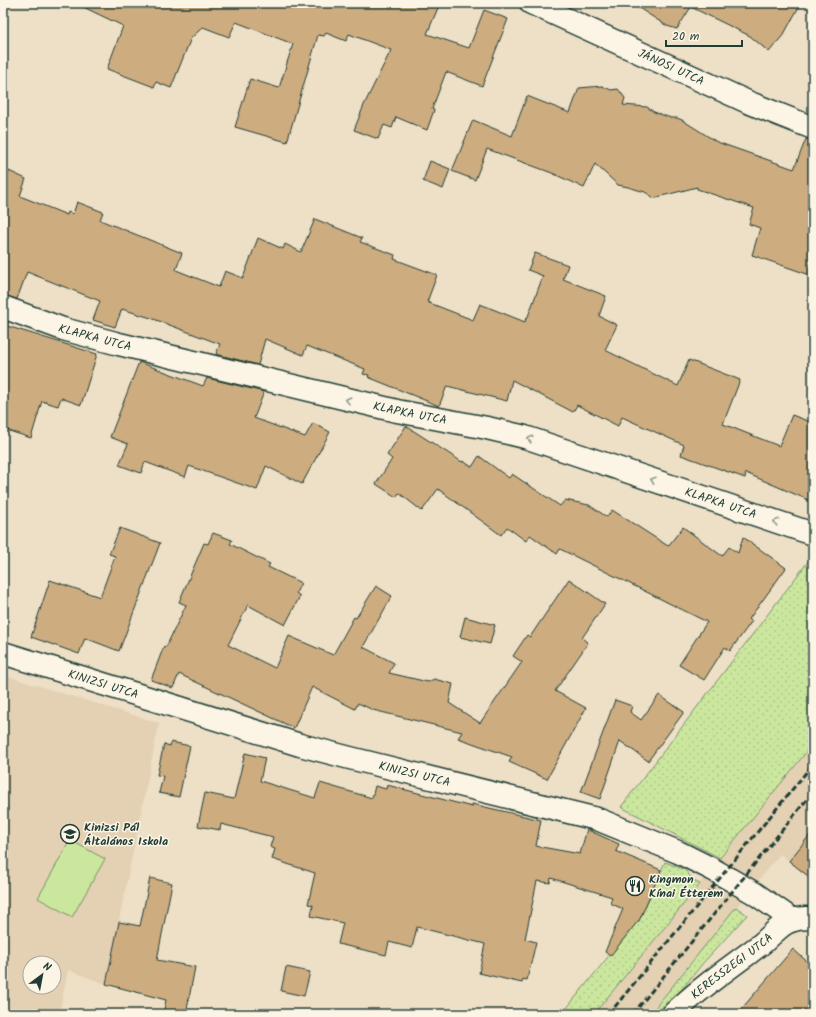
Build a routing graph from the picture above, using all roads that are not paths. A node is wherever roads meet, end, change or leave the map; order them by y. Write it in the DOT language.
graph roads {
  1 [pos="541,5"];
  2 [pos="813,128"];
  3 [pos="3,307"];
  4 [pos="813,534"];
  5 [pos="3,653"];
  6 [pos="803,919"];
  7 [pos="673,1014"];
  1 -- 2 [label="street, JÁNOSI UTCA"];
  4 -- 3 [label="street, KLAPKA UTCA, one-way"];
  5 -- 6 [label="street, KINIZSI UTCA"];
  6 -- 7 [label="street, KERESSZEGI UTCA"];
}
